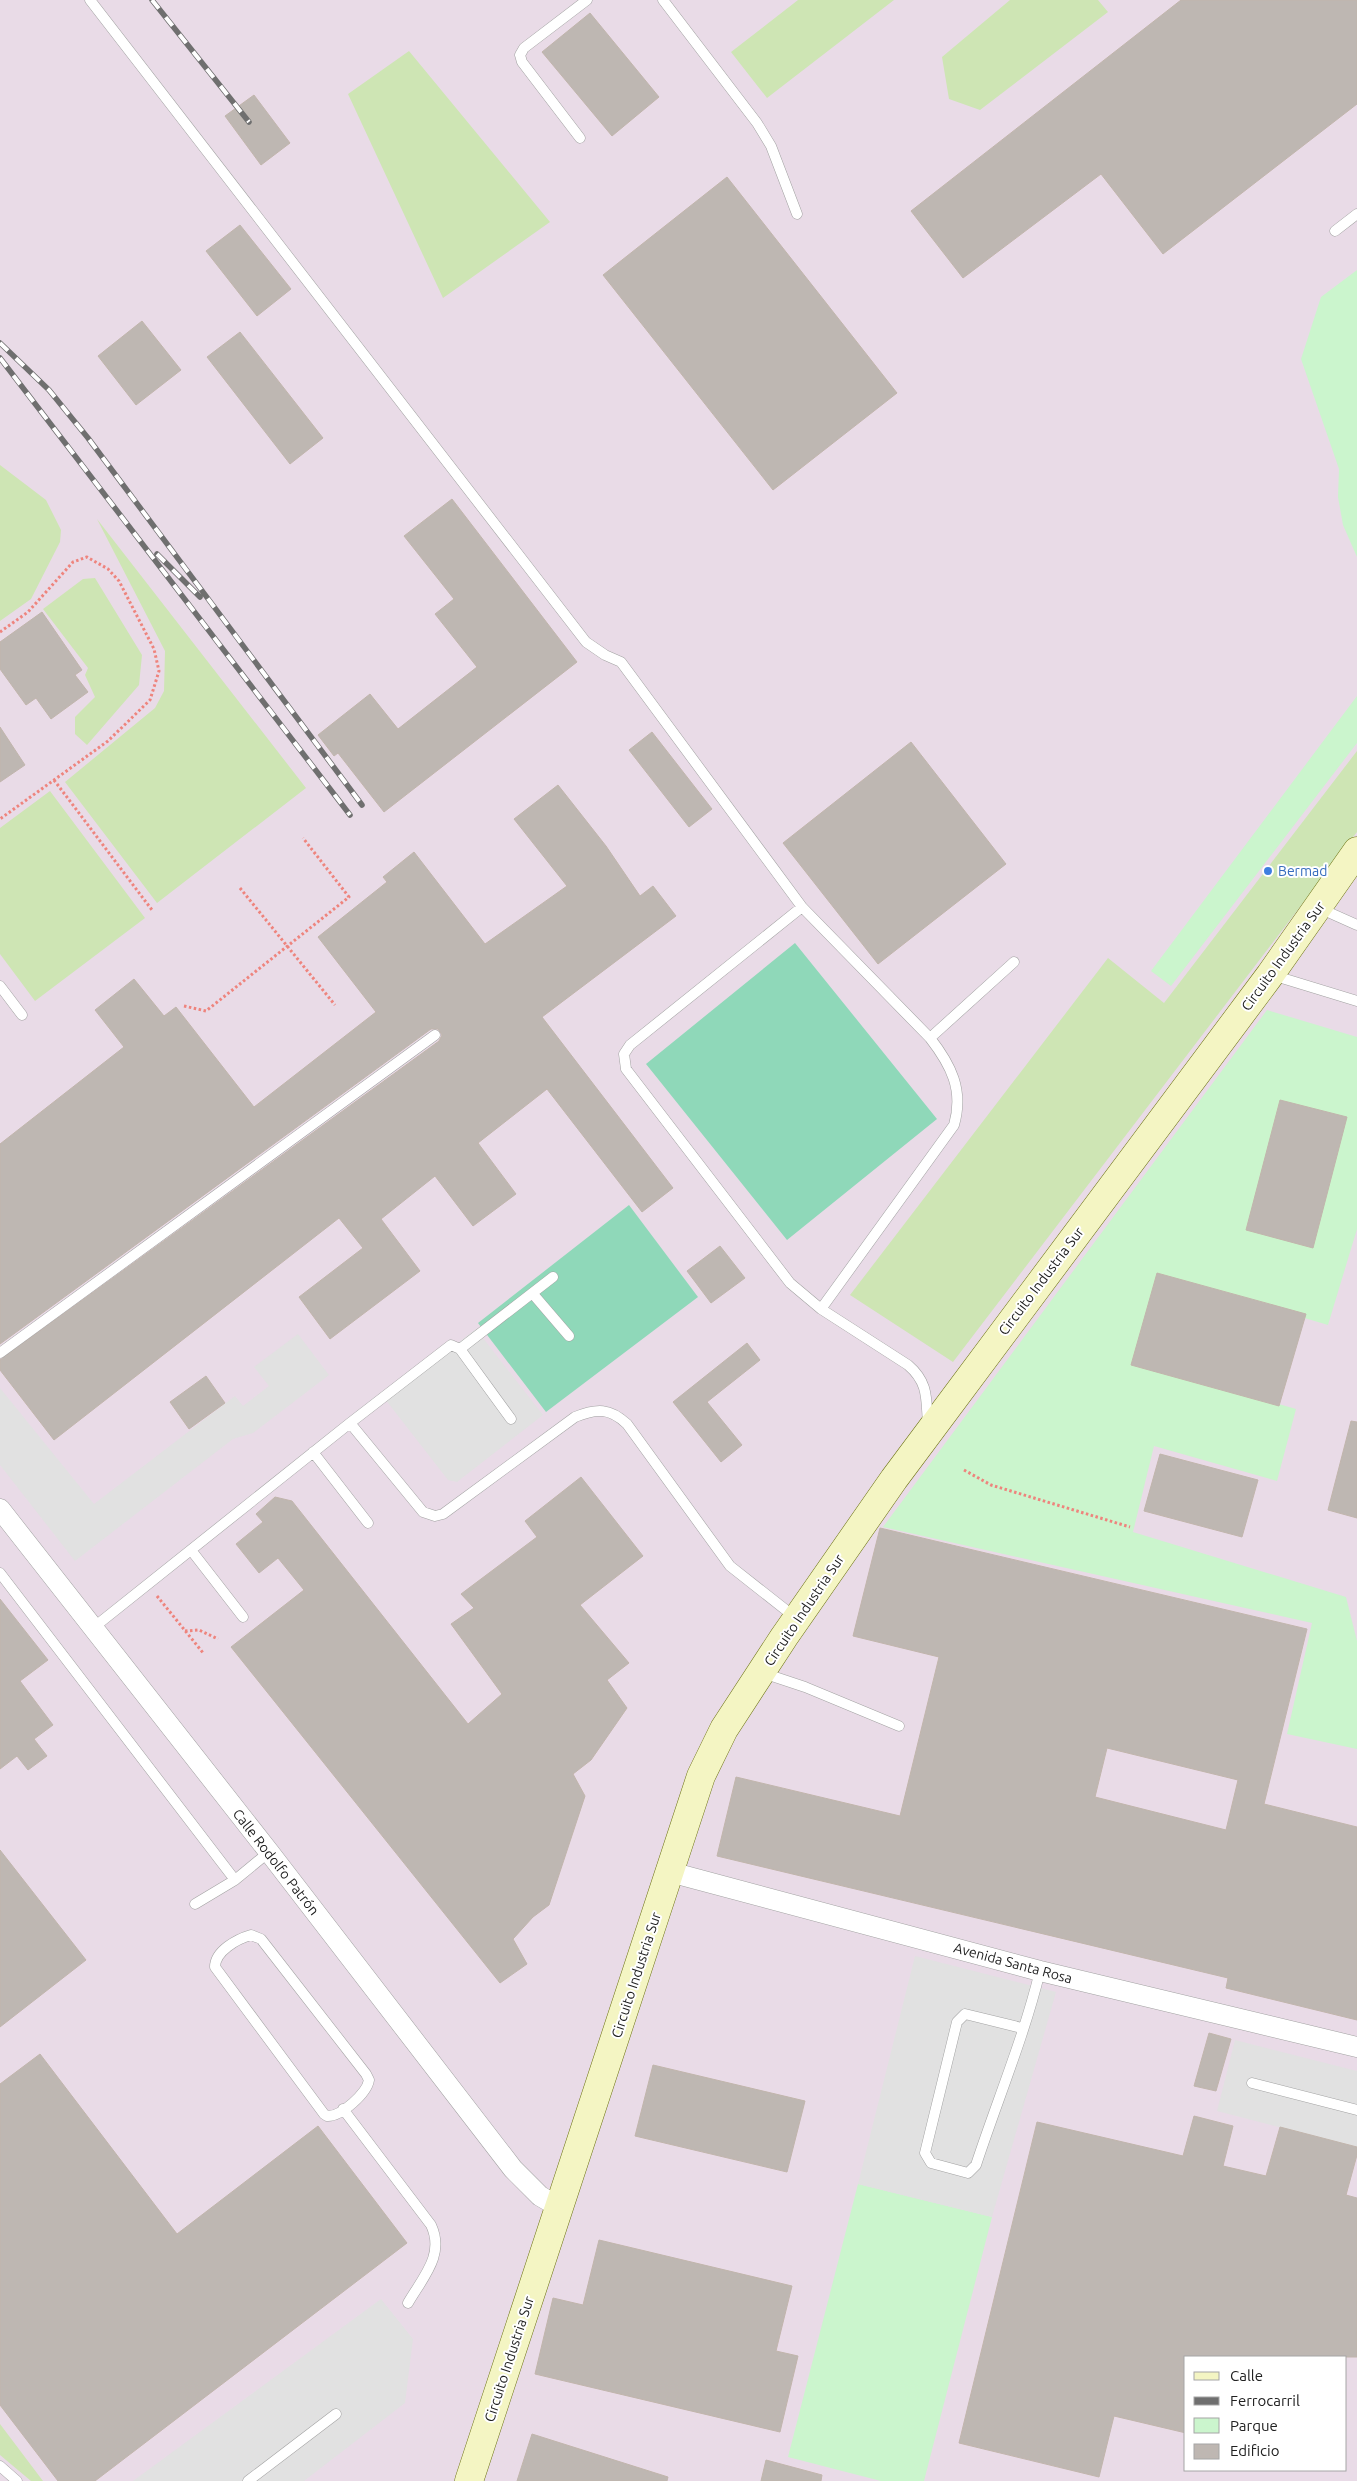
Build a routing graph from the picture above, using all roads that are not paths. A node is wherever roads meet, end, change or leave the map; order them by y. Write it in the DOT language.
graph roads {
  1 [pos="90,0"];
  2 [pos="587,0"];
  3 [pos="662,0"];
  4 [pos="580,138"];
  5 [pos="797,214"];
  6 [pos="1357,214"];
  7 [pos="1335,231"];
  8 [pos="1357,852"];
  9 [pos="802,907"];
  10 [pos="1318,907"];
  11 [pos="1357,925"];
  12 [pos="1014,962"];
  13 [pos="1270,975"];
  14 [pos="0,986"];
  15 [pos="1357,1001"];
  16 [pos="22,1015"];
  17 [pos="435,1035"];
  18 [pos="930,1038"];
  19 [pos="553,1277"];
  20 [pos="533,1294"];
  21 [pos="821,1309"];
  22 [pos="569,1336"];
  23 [pos="460,1349"];
  24 [pos="0,1353"];
  25 [pos="511,1419"];
  26 [pos="350,1423"];
  27 [pos="929,1433"];
  28 [pos="314,1452"];
  29 [pos="0,1509"];
  30 [pos="368,1523"];
  31 [pos="191,1550"];
  32 [pos="0,1573"];
  33 [pos="243,1617"];
  34 [pos="797,1618"];
  35 [pos="93,1628"];
  36 [pos="762,1673"];
  37 [pos="899,1726"];
  38 [pos="269,1852"];
  39 [pos="670,1872"];
  40 [pos="236,1880"];
  41 [pos="195,1904"];
  42 [pos="1040,1971"];
  43 [pos="1022,2028"];
  44 [pos="1357,2047"];
  45 [pos="1252,2083"];
  46 [pos="343,2109"];
  47 [pos="1357,2110"];
  48 [pos="560,2207"];
  49 [pos="408,2303"];
  50 [pos="336,2414"];
  51 [pos="0,2466"];
  52 [pos="18,2481"];
  53 [pos="248,2481"];
  54 [pos="469,2481"];
  1 -- 9 [label="lane"];
  2 -- 4 [label="lane"];
  3 -- 5 [label="lane"];
  6 -- 7 [label="lane"];
  8 -- 10 [label="main road, Circuito Industria Sur"];
  9 -- 18 [label="lane"];
  9 -- 21 [label="lane"];
  10 -- 11 [label="lane"];
  10 -- 13 [label="main road, Circuito Industria Sur"];
  12 -- 18 [label="lane"];
  13 -- 15 [label="lane"];
  13 -- 27 [label="main road, Circuito Industria Sur"];
  14 -- 16 [label="lane"];
  17 -- 24 [label="lane"];
  18 -- 21 [label="lane"];
  19 -- 20 [label="lane"];
  20 -- 22 [label="lane"];
  20 -- 23 [label="lane"];
  21 -- 27 [label="lane"];
  23 -- 25 [label="lane"];
  23 -- 26 [label="lane"];
  26 -- 28 [label="lane"];
  26 -- 34 [label="lane"];
  27 -- 34 [label="main road, Circuito Industria Sur"];
  28 -- 30 [label="lane"];
  28 -- 31 [label="lane"];
  29 -- 35 [label="street, Calle Rodolfo Patrón"];
  31 -- 33 [label="lane"];
  31 -- 35 [label="lane"];
  32 -- 40 [label="lane"];
  34 -- 36 [label="main road, Circuito Industria Sur"];
  35 -- 38 [label="street, Calle Rodolfo Patrón"];
  36 -- 37 [label="lane"];
  36 -- 39 [label="main road, Circuito Industria Sur"];
  38 -- 40 [label="lane"];
  38 -- 48 [label="street, Calle Rodolfo Patrón"];
  39 -- 42 [label="street, Avenida Santa Rosa"];
  39 -- 48 [label="main road, Circuito Industria Sur"];
  40 -- 41 [label="lane"];
  42 -- 43 [label="lane"];
  42 -- 44 [label="street, Avenida Santa Rosa"];
  43 -- 43 [label="lane"];
  45 -- 47 [label="lane"];
  46 -- 46 [label="lane"];
  46 -- 49 [label="lane"];
  48 -- 54 [label="main road, Circuito Industria Sur"];
  50 -- 53 [label="lane"];
  51 -- 52 [label="lane"];
}
